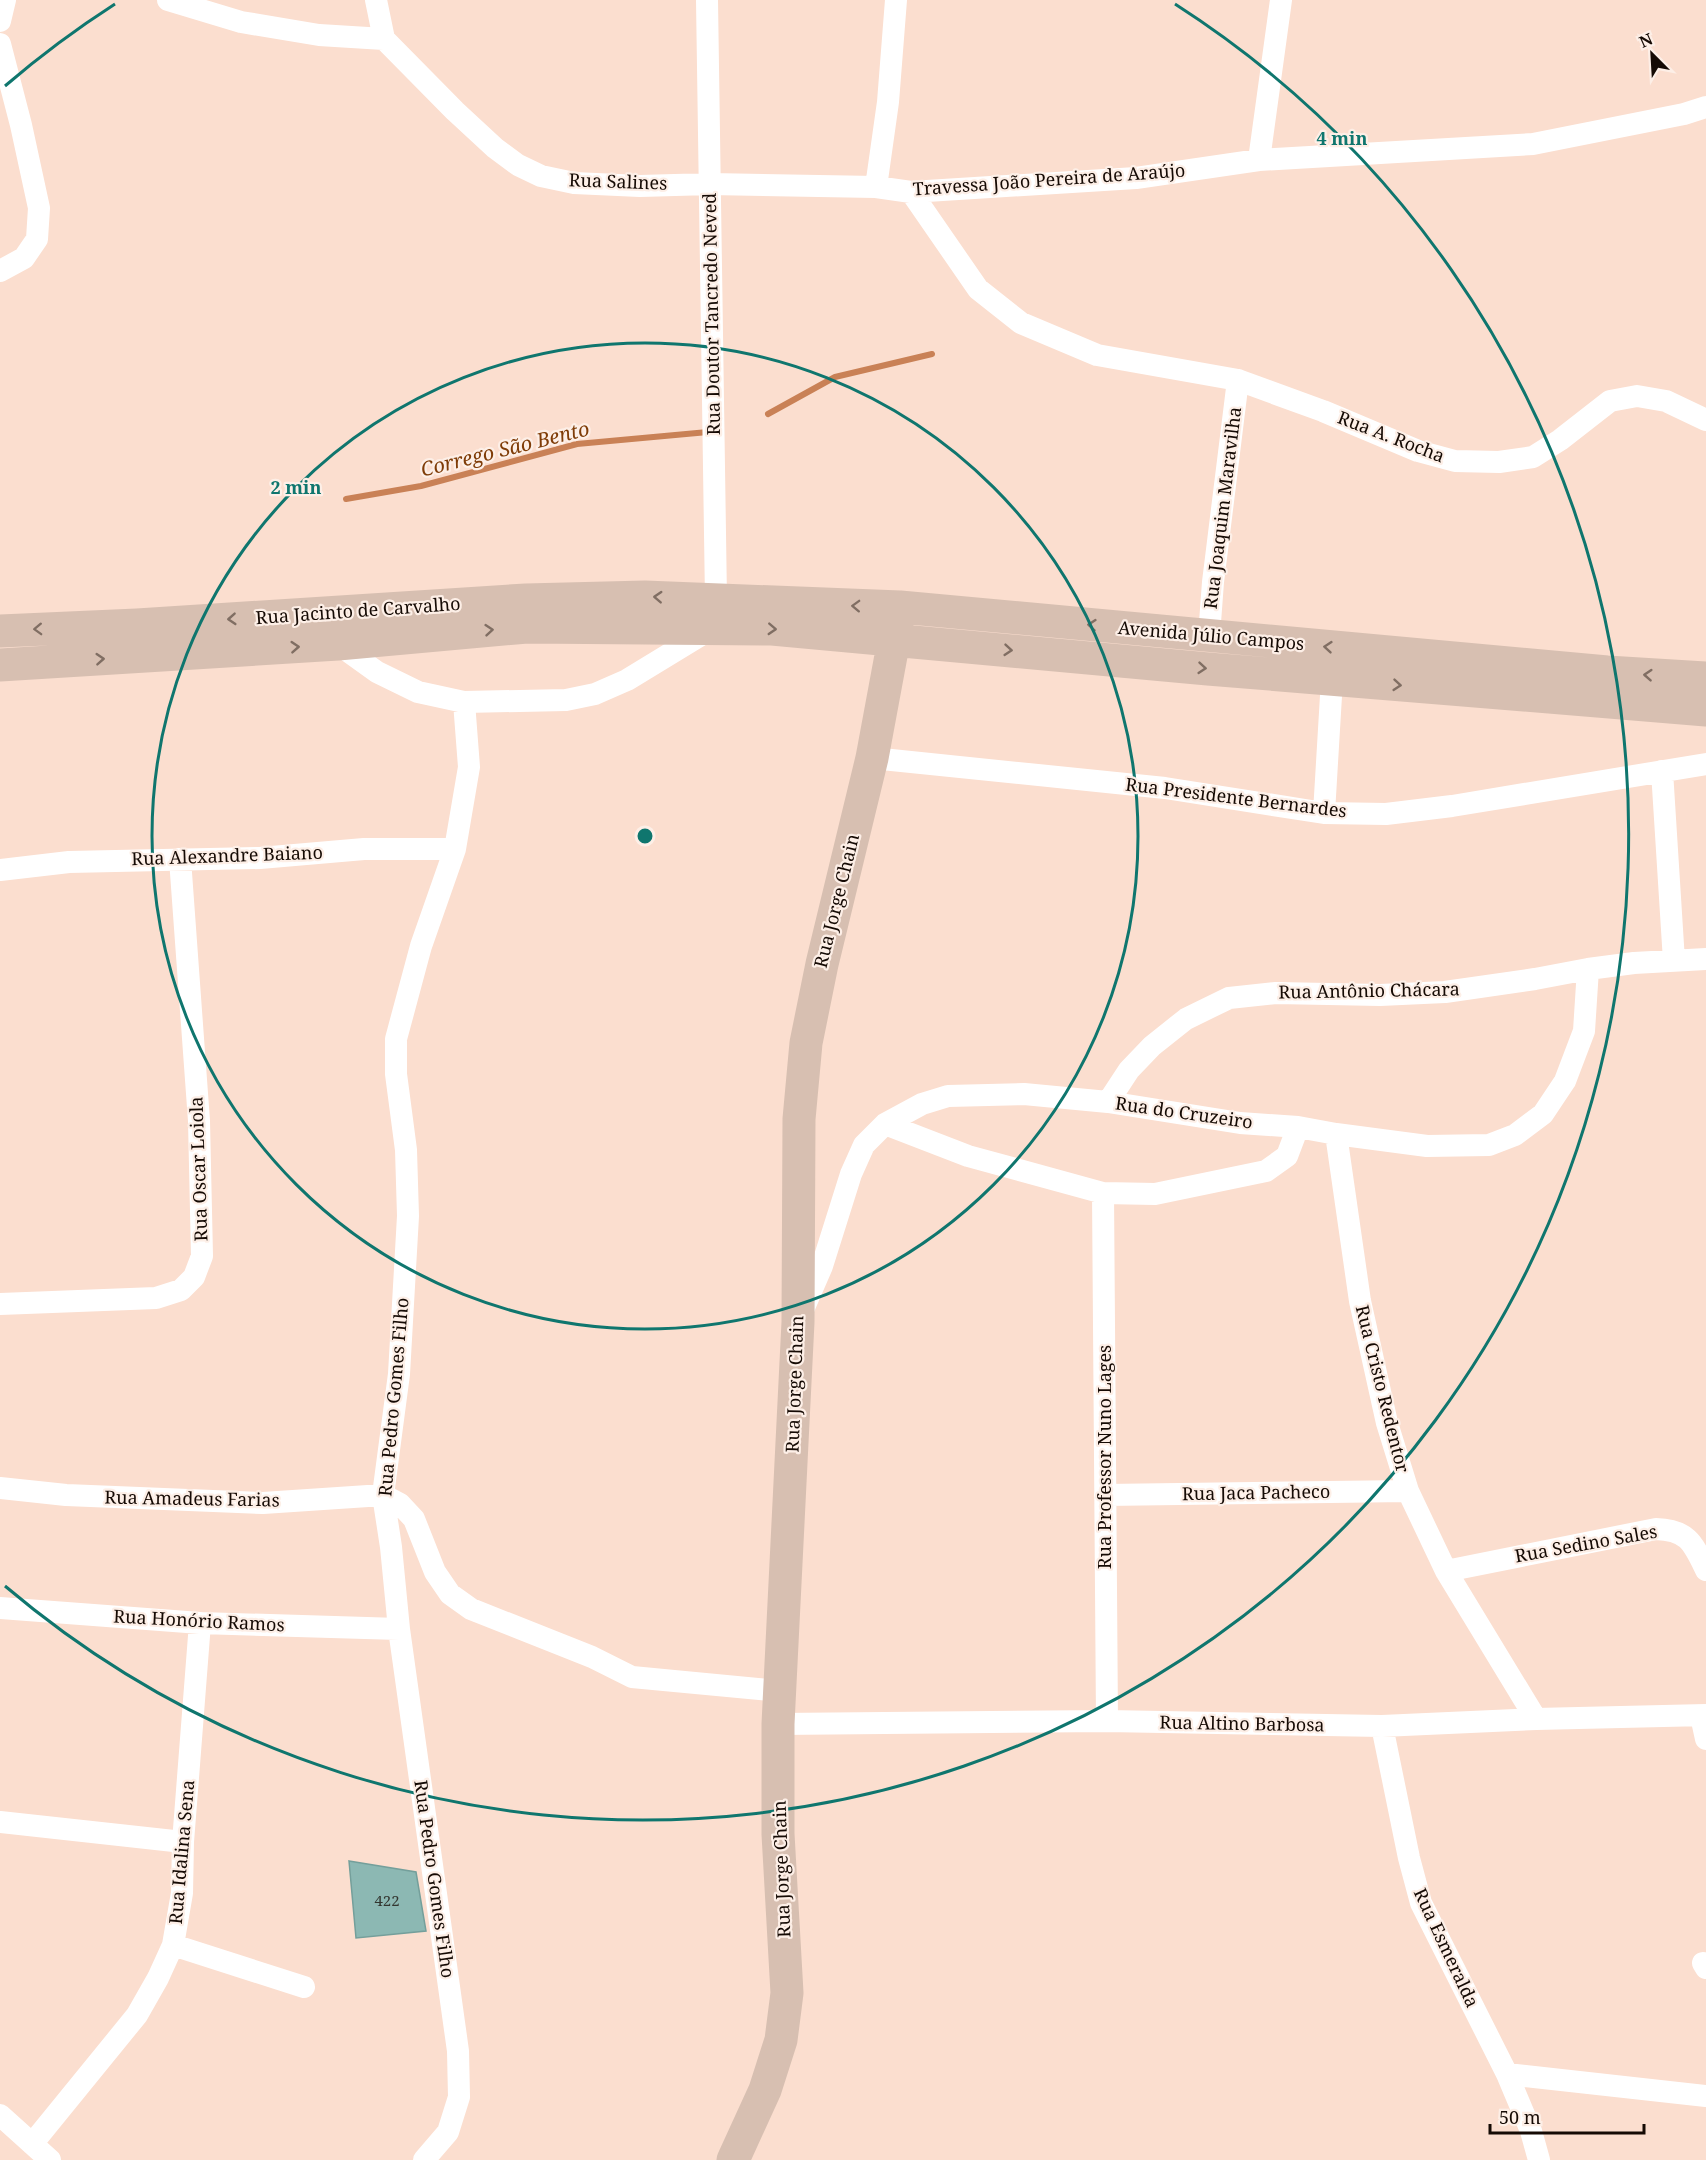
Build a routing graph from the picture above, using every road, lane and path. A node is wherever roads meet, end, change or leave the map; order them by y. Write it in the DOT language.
graph roads {
  1 [pos="5,0"];
  2 [pos="168,0"];
  3 [pos="376,0"];
  4 [pos="707,0"];
  5 [pos="896,0"];
  6 [pos="1281,0"];
  7 [pos="0,21"];
  8 [pos="384,39"];
  9 [pos="0,44"];
  10 [pos="1706,107"];
  11 [pos="1259,160"];
  12 [pos="710,184"];
  13 [pos="876,188"];
  14 [pos="911,192"];
  15 [pos="0,271"];
  16 [pos="1238,380"];
  17 [pos="1706,420"];
  18 [pos="900,607"];
  19 [pos="526,614"];
  20 [pos="715,614"];
  21 [pos="970,614"];
  22 [pos="0,631"];
  23 [pos="1209,636"];
  24 [pos="138,640"];
  25 [pos="894,640"];
  26 [pos="338,644"];
  27 [pos="967,646"];
  28 [pos="0,665"];
  29 [pos="1706,678"];
  30 [pos="1332,679"];
  31 [pos="464,702"];
  32 [pos="1706,710"];
  33 [pos="872,758"];
  34 [pos="1706,764"];
  35 [pos="1662,771"];
  36 [pos="1324,813"];
  37 [pos="455,849"];
  38 [pos="180,859"];
  39 [pos="0,870"];
  40 [pos="1706,959"];
  41 [pos="1674,961"];
  42 [pos="1588,969"];
  43 [pos="1108,1102"];
  44 [pos="885,1124"];
  45 [pos="1298,1127"];
  46 [pos="1336,1134"];
  47 [pos="1103,1192"];
  48 [pos="0,1304"];
  49 [pos="798,1322"];
  50 [pos="0,1488"];
  51 [pos="1408,1491"];
  52 [pos="383,1495"];
  53 [pos="1105,1495"];
  54 [pos="1446,1570"];
  55 [pos="1706,1570"];
  56 [pos="0,1608"];
  57 [pos="200,1623"];
  58 [pos="399,1629"];
  59 [pos="780,1691"];
  60 [pos="1703,1715"];
  61 [pos="1536,1719"];
  62 [pos="1107,1721"];
  63 [pos="778,1724"];
  64 [pos="1382,1726"];
  65 [pos="1706,1739"];
  66 [pos="0,1822"];
  67 [pos="183,1842"];
  68 [pos="173,1945"];
  69 [pos="304,1987"];
  70 [pos="1507,2074"];
  71 [pos="1706,2096"];
  72 [pos="0,2115"];
  73 [pos="32,2144"];
  74 [pos="50,2160"];
  75 [pos="424,2160"];
  76 [pos="733,2160"];
  77 [pos="1539,2160"];
  1 -- 7 [label="street"];
  2 -- 8 [label="street"];
  3 -- 8 [label="street"];
  4 -- 12 [label="street, Rua Doutor Tancredo Neved"];
  5 -- 13 [label="street"];
  6 -- 11 [label="street"];
  8 -- 12 [label="street, Rua Salines"];
  9 -- 15 [label="street"];
  10 -- 11 [label="street, Travessa João Pereira de Araújo"];
  11 -- 14 [label="street, Travessa João Pereira de Araújo"];
  12 -- 13 [label="street, Travessa João Pereira de Araújo"];
  12 -- 20 [label="street, Rua Doutor Tancredo Neved"];
  13 -- 14 [label="street, Travessa João Pereira de Araújo"];
  14 -- 16 [label="street, Rua A. Rocha"];
  16 -- 17 [label="street, Rua A. Rocha"];
  16 -- 23 [label="street, Rua Joaquim Maravilha"];
  18 -- 20 [label="street, Avenida Júlio Campos, one-way"];
  18 -- 21 [label="street, Avenida Júlio Campos"];
  18 -- 25 [label="street, Rua Jorge Chain"];
  19 -- 20 [label="street, Rua Jacinto de Carvalho"];
  19 -- 24 [label="street, Rua Jacinto de Carvalho, one-way"];
  26 -- 19 [label="street, one-way"];
  20 -- 25 [label="street, one-way"];
  20 -- 31 [label="street"];
  23 -- 21 [label="street, Avenida Júlio Campos, one-way"];
  21 -- 27 [label="street"];
  24 -- 22 [label="street, Rua Jacinto de Carvalho, one-way"];
  29 -- 23 [label="street, Avenida Júlio Campos, one-way"];
  24 -- 26 [label="street, one-way"];
  28 -- 24 [label="street, one-way"];
  25 -- 27 [label="street"];
  25 -- 33 [label="street, Rua Jorge Chain"];
  26 -- 31 [label="street"];
  27 -- 30 [label="street, one-way"];
  30 -- 32 [label="street, one-way"];
  30 -- 36 [label="street"];
  31 -- 37 [label="street, Rua Pedro Gomes Filho"];
  33 -- 36 [label="street, Rua Presidente Bernardes"];
  33 -- 49 [label="street, Rua Jorge Chain"];
  34 -- 35 [label="street, Rua Presidente Bernardes"];
  35 -- 36 [label="street, Rua Presidente Bernardes"];
  35 -- 41 [label="street"];
  37 -- 38 [label="street, Rua Alexandre Baiano"];
  37 -- 52 [label="street, Rua Pedro Gomes Filho"];
  38 -- 39 [label="street, Rua Alexandre Baiano"];
  38 -- 48 [label="street, Rua Oscar Loiola"];
  40 -- 41 [label="street, Rua Antônio Chácara"];
  41 -- 42 [label="street, Rua Antônio Chácara"];
  42 -- 43 [label="street, Rua Antônio Chácara"];
  42 -- 46 [label="street, Rua do Cruzeiro"];
  43 -- 44 [label="street, Rua do Cruzeiro"];
  43 -- 45 [label="street, Rua do Cruzeiro"];
  44 -- 47 [label="street"];
  44 -- 49 [label="street, Rua do Cruzeiro"];
  45 -- 46 [label="street, Rua do Cruzeiro"];
  45 -- 47 [label="street"];
  46 -- 51 [label="street, Rua Cristo Redentor"];
  47 -- 53 [label="street, Rua Professor Nuno Lages"];
  49 -- 59 [label="street, Rua Jorge Chain"];
  50 -- 52 [label="street, Rua Amadeus Farias"];
  51 -- 53 [label="street, Rua Jaca Pacheco"];
  51 -- 54 [label="street, Rua Cristo Redentor"];
  52 -- 58 [label="street, Rua Pedro Gomes Filho"];
  52 -- 59 [label="street"];
  53 -- 62 [label="street, Rua Professor Nuno Lages"];
  54 -- 55 [label="street, Rua Sedino Sales"];
  54 -- 61 [label="street, Rua Cristo Redentor"];
  56 -- 57 [label="street, Rua Honório Ramos"];
  57 -- 58 [label="street, Rua Honório Ramos"];
  57 -- 67 [label="street, Rua Idalina Sena"];
  58 -- 75 [label="street, Rua Pedro Gomes Filho"];
  59 -- 63 [label="street, Rua Jorge Chain"];
  60 -- 61 [label="street, Rua Altino Barbosa"];
  60 -- 65 [label="street"];
  61 -- 64 [label="street, Rua Altino Barbosa"];
  62 -- 63 [label="street, Rua Altino Barbosa"];
  62 -- 64 [label="street, Rua Altino Barbosa"];
  63 -- 76 [label="street, Rua Jorge Chain"];
  64 -- 70 [label="street, Rua Esmeralda"];
  66 -- 67 [label="street"];
  67 -- 68 [label="street, Rua Idalina Sena"];
  68 -- 69 [label="street"];
  68 -- 73 [label="street, Rua Idalina Sena"];
  70 -- 71 [label="street"];
  70 -- 77 [label="street, Rua Esmeralda"];
  72 -- 73 [label="street"];
  73 -- 74 [label="street"];
}
